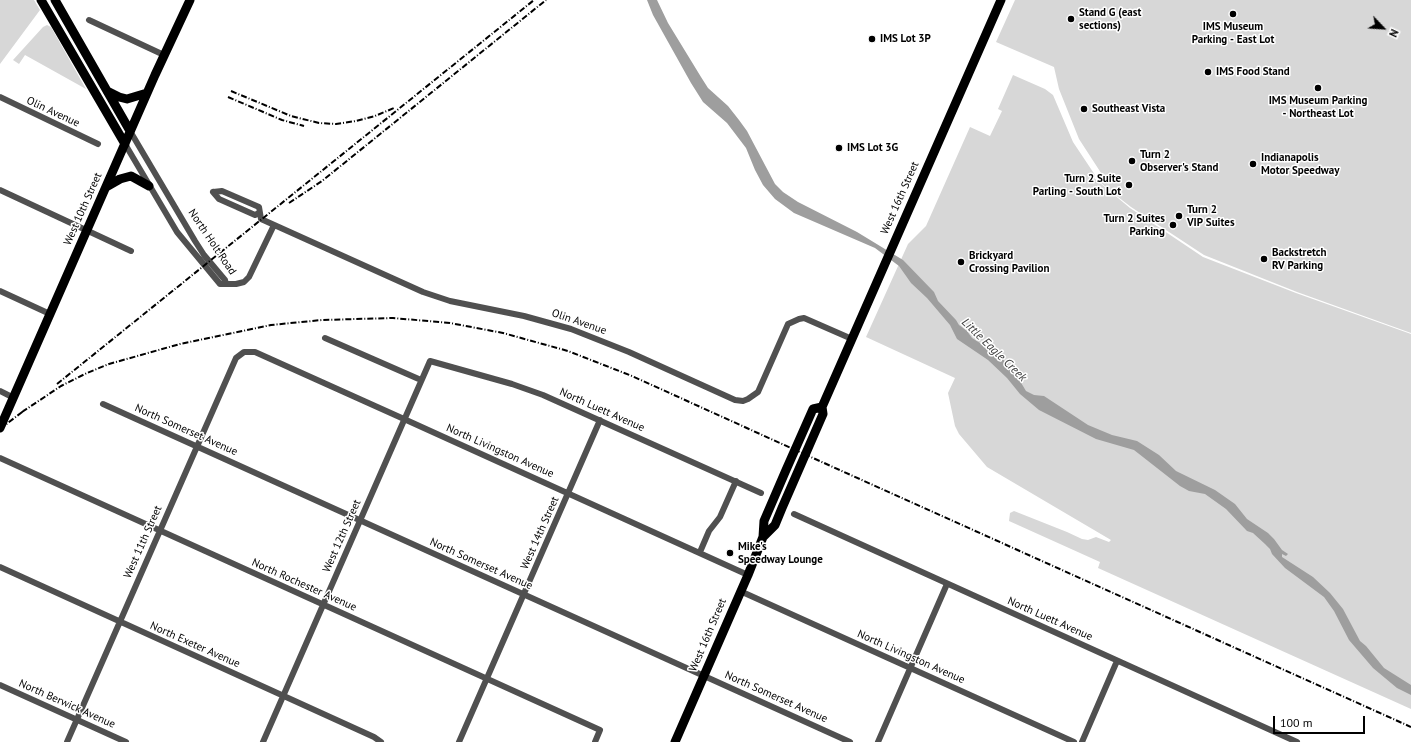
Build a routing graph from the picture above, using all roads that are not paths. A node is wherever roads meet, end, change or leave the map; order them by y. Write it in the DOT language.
graph roads {
  1 [pos="41,0"];
  2 [pos="54,0"];
  3 [pos="190,0"];
  4 [pos="1001,0"];
  5 [pos="89,20"];
  6 [pos="164,55"];
  7 [pos="107,90"];
  8 [pos="147,93"];
  9 [pos="0,98"];
  10 [pos="130,131"];
  11 [pos="98,144"];
  12 [pos="125,144"];
  13 [pos="149,186"];
  14 [pos="106,187"];
  15 [pos="0,190"];
  16 [pos="259,213"];
  17 [pos="274,225"];
  18 [pos="86,231"];
  19 [pos="131,251"];
  20 [pos="226,284"];
  21 [pos="0,291"];
  22 [pos="50,314"];
  23 [pos="325,338"];
  24 [pos="852,339"];
  25 [pos="242,353"];
  26 [pos="430,361"];
  27 [pos="421,380"];
  28 [pos="0,391"];
  29 [pos="14,398"];
  30 [pos="103,404"];
  31 [pos="404,419"];
  32 [pos="600,420"];
  33 [pos="0,428"];
  34 [pos="196,446"];
  35 [pos="0,458"];
  36 [pos="736,481"];
  37 [pos="568,493"];
  38 [pos="761,493"];
  39 [pos="794,514"];
  40 [pos="360,520"];
  41 [pos="160,530"];
  42 [pos="700,552"];
  43 [pos="0,567"];
  44 [pos="748,575"];
  45 [pos="947,584"];
  46 [pos="740,591"];
  47 [pos="524,594"];
  48 [pos="323,604"];
  49 [pos="119,621"];
  50 [pos="1118,661"];
  51 [pos="910,668"];
  52 [pos="704,676"];
  53 [pos="487,679"];
  54 [pos="0,685"];
  55 [pos="283,696"];
  56 [pos="77,720"];
  57 [pos="1287,740"];
  58 [pos="67,742"];
  59 [pos="126,742"];
  60 [pos="263,742"];
  61 [pos="381,742"];
  62 [pos="459,742"];
  63 [pos="595,742"];
  64 [pos="675,742"];
  65 [pos="850,742"];
  66 [pos="878,742"];
  67 [pos="1074,742"];
  68 [pos="1082,742"];
  69 [pos="1297,742"];
  1 -- 12 [label="main road, North Holt Road"];
  2 -- 7 [label="main road, North Holt Road"];
  3 -- 6 [label="main road, West 10th Street"];
  4 -- 24 [label="main road, West 16th Street"];
  5 -- 6 [label="street"];
  6 -- 8 [label="main road, West 10th Street"];
  7 -- 8 [label="main road"];
  7 -- 10 [label="main road, North Holt Road"];
  8 -- 10 [label="main road, West 10th Street"];
  9 -- 11 [label="street, Olin Avenue"];
  10 -- 12 [label="main road, West 10th Street"];
  10 -- 20 [label="street, North Holt Road"];
  12 -- 13 [label="street, North Holt Road"];
  12 -- 14 [label="main road, West 10th Street"];
  13 -- 14 [label="main road"];
  13 -- 20 [label="street, North Holt Road"];
  14 -- 18 [label="main road, West 10th Street"];
  15 -- 18 [label="street"];
  16 -- 16 [label="street, Olin Avenue"];
  16 -- 17 [label="street, Olin Avenue"];
  17 -- 20 [label="street"];
  17 -- 24 [label="street, Olin Avenue"];
  18 -- 19 [label="street"];
  18 -- 22 [label="main road, West 10th Street"];
  21 -- 22 [label="street"];
  22 -- 29 [label="main road, West 10th Street"];
  23 -- 27 [label="street"];
  24 -- 44 [label="main road, West 16th Street"];
  25 -- 31 [label="street, North Livingston Avenue"];
  25 -- 34 [label="street, West 11th Street"];
  26 -- 27 [label="street, West 12th Street"];
  26 -- 32 [label="street, North Luett Avenue"];
  27 -- 31 [label="street, West 12th Street"];
  28 -- 29 [label="street"];
  29 -- 33 [label="main road, West 10th Street"];
  30 -- 34 [label="street, North Somerset Avenue"];
  31 -- 37 [label="street, North Livingston Avenue"];
  31 -- 40 [label="street, West 12th Street"];
  32 -- 36 [label="street, North Luett Avenue"];
  32 -- 37 [label="street, West 14th Street"];
  34 -- 40 [label="street, North Somerset Avenue"];
  34 -- 41 [label="street, West 11th Street"];
  35 -- 41 [label="street, North Rochester Avenue"];
  36 -- 38 [label="street, North Luett Avenue"];
  36 -- 42 [label="street"];
  37 -- 42 [label="street, North Livingston Avenue"];
  37 -- 47 [label="street, West 14th Street"];
  39 -- 45 [label="street, North Luett Avenue"];
  40 -- 47 [label="street, North Somerset Avenue"];
  40 -- 48 [label="street, West 12th Street"];
  41 -- 48 [label="street, North Rochester Avenue"];
  41 -- 49 [label="street, West 11th Street"];
  42 -- 44 [label="street, North Livingston Avenue"];
  43 -- 49 [label="street, North Exeter Avenue"];
  44 -- 46 [label="main road, West 16th Street"];
  45 -- 50 [label="street, North Luett Avenue"];
  45 -- 51 [label="street"];
  46 -- 51 [label="street, North Livingston Avenue"];
  46 -- 52 [label="main road, West 16th Street"];
  47 -- 52 [label="street, North Somerset Avenue"];
  47 -- 53 [label="street, West 14th Street"];
  48 -- 53 [label="street, North Rochester Avenue"];
  48 -- 55 [label="street, West 12th Street"];
  49 -- 55 [label="street, North Exeter Avenue"];
  49 -- 56 [label="street, West 11th Street"];
  50 -- 57 [label="street, North Luett Avenue"];
  50 -- 68 [label="street"];
  51 -- 66 [label="street"];
  51 -- 67 [label="street, North Livingston Avenue"];
  52 -- 64 [label="main road, West 16th Street"];
  52 -- 65 [label="street, North Somerset Avenue"];
  53 -- 62 [label="street, West 14th Street"];
  53 -- 63 [label="street, North Rochester Avenue"];
  54 -- 56 [label="street, North Berwick Avenue"];
  55 -- 60 [label="street, West 12th Street"];
  55 -- 61 [label="street, North Exeter Avenue"];
  56 -- 58 [label="street, West 11th Street"];
  56 -- 59 [label="street, North Berwick Avenue"];
  57 -- 69 [label="street, North Luett Avenue"];
}
